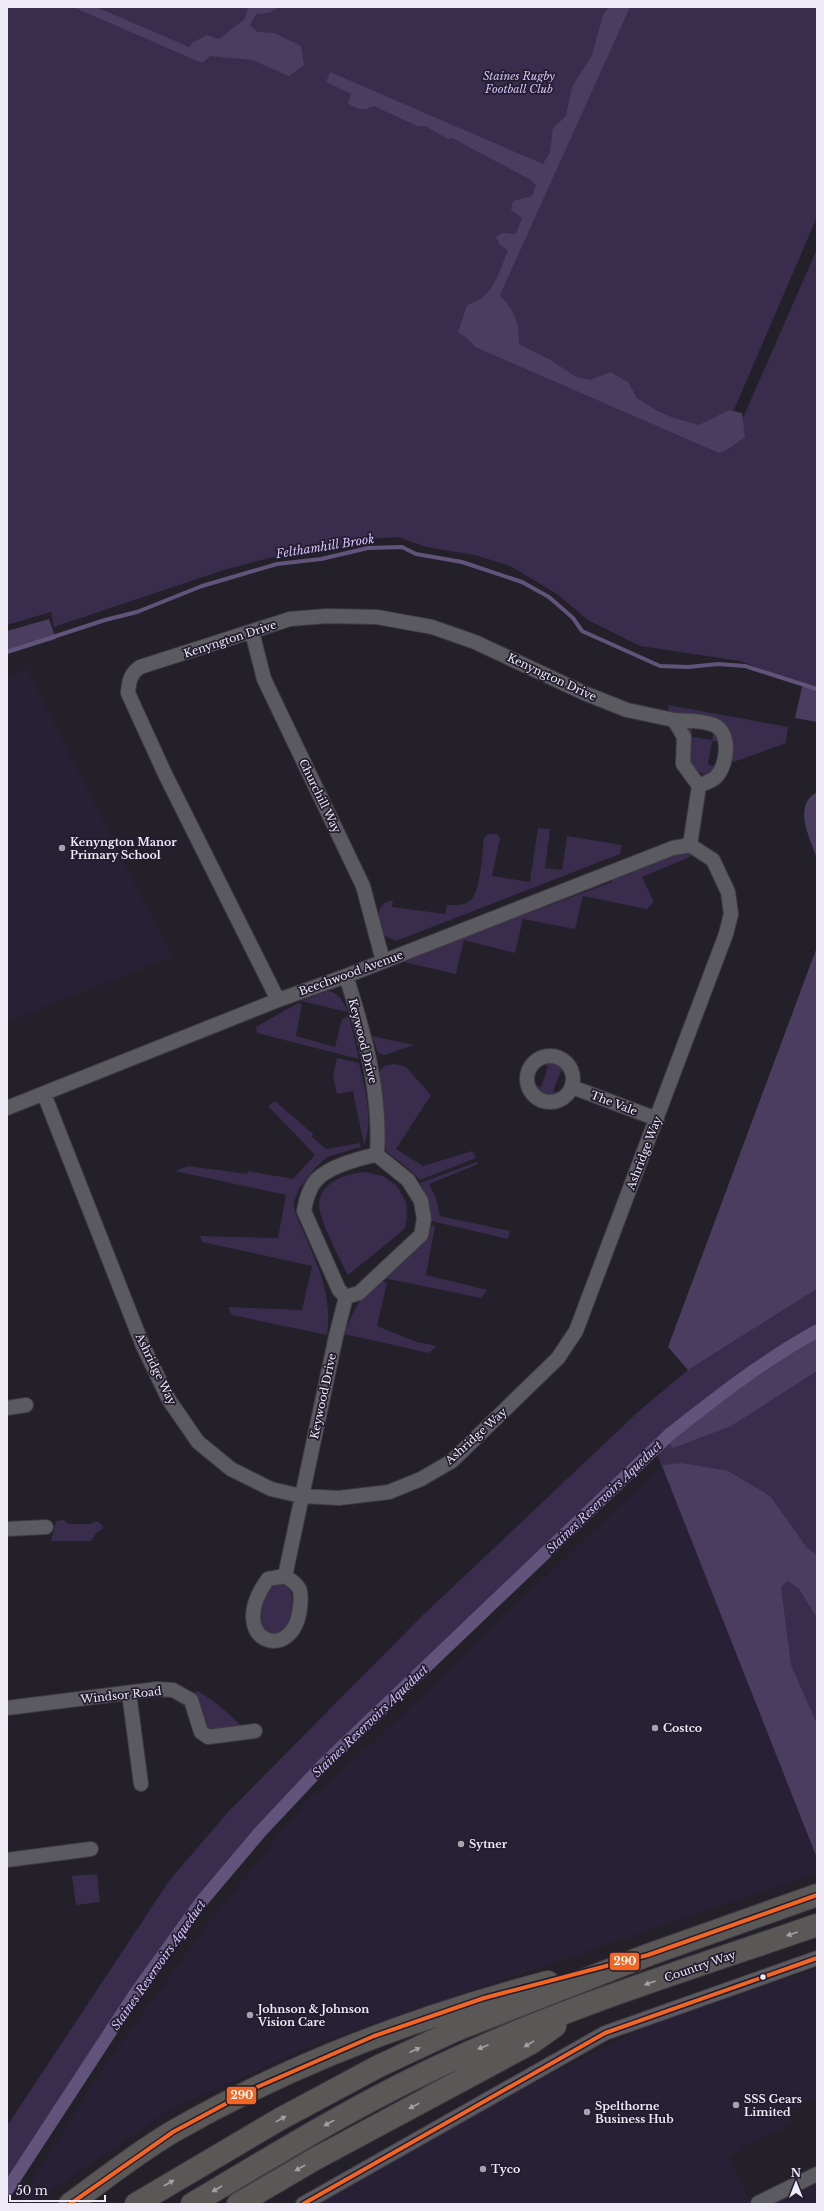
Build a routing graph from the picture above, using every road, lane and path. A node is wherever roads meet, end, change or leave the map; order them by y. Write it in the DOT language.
graph roads {
  1 [pos="252,632"];
  2 [pos="674,720"];
  3 [pos="699,786"];
  4 [pos="693,847"];
  5 [pos="383,961"];
  6 [pos="346,976"];
  7 [pos="278,1000"];
  8 [pos="572,1087"];
  9 [pos="44,1094"];
  10 [pos="7,1108"];
  11 [pos="657,1119"];
  12 [pos="377,1155"];
  13 [pos="346,1297"];
  14 [pos="26,1405"];
  15 [pos="7,1408"];
  16 [pos="301,1496"];
  17 [pos="46,1527"];
  18 [pos="7,1529"];
  19 [pos="285,1576"];
  20 [pos="129,1693"];
  21 [pos="7,1708"];
  22 [pos="255,1732"];
  23 [pos="141,1784"];
  24 [pos="91,1849"];
  25 [pos="7,1860"];
  26 [pos="817,1895"];
  27 [pos="817,1925"];
  28 [pos="648,1955"];
  29 [pos="817,1958"];
  30 [pos="584,2006"];
  31 [pos="817,2174"];
  32 [pos="758,2203"];
  33 [pos="70,2204"];
  34 [pos="136,2204"];
  35 [pos="192,2204"];
  36 [pos="238,2204"];
  37 [pos="303,2204"];
  1 -- 2 [label="street, Kenyngton Drive"];
  1 -- 5 [label="street, Churchill Way"];
  1 -- 7 [label="street, Kenyngton Drive"];
  2 -- 3 [label="street"];
  2 -- 3 [label="street, Kenyngton Drive"];
  3 -- 4 [label="street"];
  4 -- 5 [label="street, Beechwood Avenue"];
  4 -- 11 [label="street, Ashridge Way"];
  5 -- 6 [label="street, Beechwood Avenue"];
  6 -- 7 [label="street, Beechwood Avenue"];
  6 -- 12 [label="street, Keywood Drive"];
  7 -- 9 [label="street, Beechwood Avenue"];
  8 -- 11 [label="street, The Vale"];
  9 -- 10 [label="street, Beechwood Avenue"];
  9 -- 16 [label="street, Ashridge Way"];
  11 -- 16 [label="street, Ashridge Way"];
  12 -- 13 [label="street"];
  12 -- 13 [label="street"];
  13 -- 16 [label="street, Keywood Drive"];
  14 -- 15 [label="street"];
  16 -- 19 [label="street, Keywood Drive"];
  17 -- 18 [label="street"];
  19 -- 19 [label="street"];
  20 -- 21 [label="street, Windsor Road"];
  20 -- 22 [label="street, Windsor Road"];
  20 -- 23 [label="street"];
  24 -- 25 [label="street"];
  26 -- 28 [label="highway"];
  27 -- 30 [label="highway, Country Way, one-way"];
  28 -- 33 [label="highway"];
  34 -- 28 [label="highway, one-way"];
  29 -- 37 [label="street"];
  30 -- 35 [label="highway, one-way"];
  30 -- 36 [label="highway, one-way"];
  31 -- 32 [label="street"];
}
